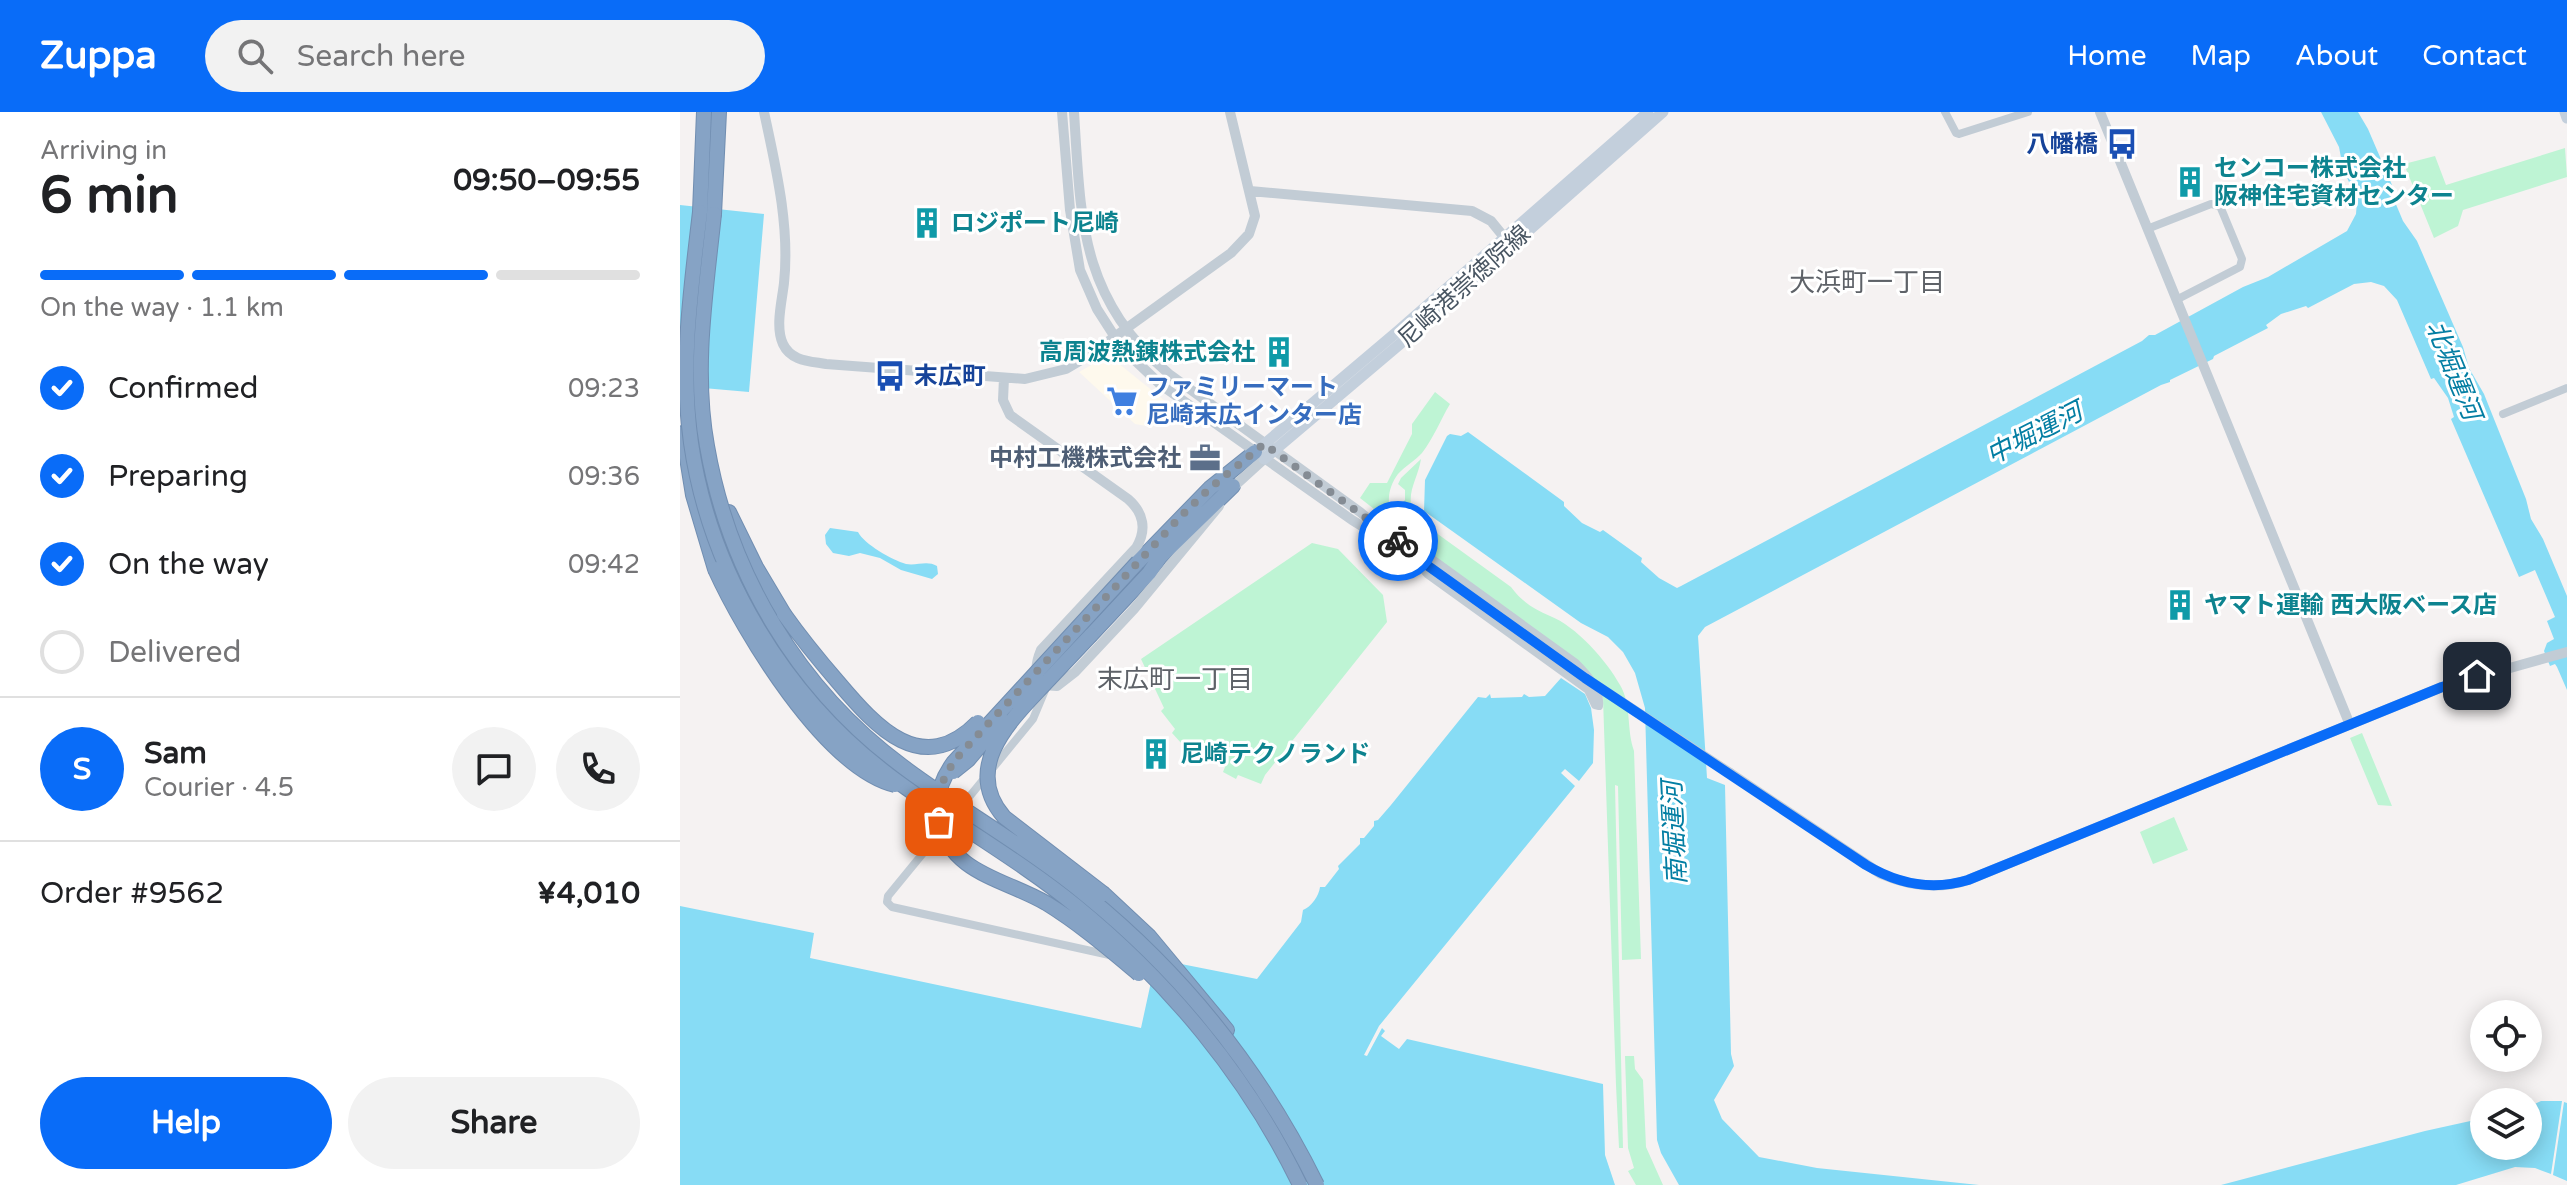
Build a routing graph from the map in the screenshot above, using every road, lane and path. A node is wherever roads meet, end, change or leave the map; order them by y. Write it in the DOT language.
graph roads {
  1 [pos="704,112"];
  2 [pos="719,112"];
  3 [pos="764,112"];
  4 [pos="1062,112"];
  5 [pos="1074,112"];
  6 [pos="1230,112"];
  7 [pos="1648,112"];
  8 [pos="1663,112"];
  9 [pos="1945,112"];
  10 [pos="2028,112"];
  11 [pos="2100,112"];
  12 [pos="2565,112"];
  13 [pos="2567,118"];
  14 [pos="1250,191"];
  15 [pos="2147,229"];
  16 [pos="1504,237"];
  17 [pos="2176,300"];
  18 [pos="1125,330"];
  19 [pos="686,331"];
  20 [pos="1115,337"];
  21 [pos="1004,378"];
  22 [pos="2567,388"];
  23 [pos="2503,414"];
  24 [pos="706,444"];
  25 [pos="1264,451"];
  26 [pos="1233,486"];
  27 [pos="1410,553"];
  28 [pos="1144,567"];
  29 [pos="1082,623"];
  30 [pos="2567,652"];
  31 [pos="1047,686"];
  32 [pos="2350,725"];
  33 [pos="1146,963"];
  34 [pos="1216,1050"];
  35 [pos="1265,1093"];
  36 [pos="1300,1185"];
  37 [pos="1317,1185"];
  1 -- 19 [label="highway, bridge"];
  2 -- 24 [label="highway, bridge"];
  3 -- 21 [label="street"];
  4 -- 20 [label="street"];
  5 -- 18 [label="street"];
  6 -- 14 [label="street"];
  7 -- 16 [label="main road, 尼崎港崇徳院線"];
  8 -- 25 [label="main road, 尼崎港崇徳院線"];
  9 -- 10 [label="street"];
  11 -- 15 [label="street"];
  12 -- 13 [label="main road"];
  14 -- 16 [label="street"];
  14 -- 18 [label="street"];
  15 -- 17 [label="street"];
  15 -- 17 [label="street"];
  16 -- 25 [label="main road, 尼崎港崇徳院線"];
  17 -- 32 [label="street"];
  18 -- 20 [label="street"];
  18 -- 25 [label="street"];
  19 -- 28 [label="highway, bridge"];
  19 -- 34 [label="highway, bridge"];
  20 -- 21 [label="street"];
  20 -- 25 [label="street"];
  21 -- 31 [label="street"];
  22 -- 23 [label="street"];
  24 -- 29 [label="highway, bridge"];
  24 -- 35 [label="highway, bridge"];
  25 -- 26 [label="street"];
  25 -- 27 [label="street"];
  25 -- 28 [label="highway"];
  26 -- 28 [label="highway"];
  26 -- 31 [label="street"];
  27 -- 27 [label="street"];
  27 -- 32 [label="street, bridge"];
  28 -- 29 [label="highway, bridge"];
  28 -- 35 [label="highway, bridge"];
  29 -- 34 [label="highway, bridge"];
  30 -- 32 [label="street"];
  31 -- 33 [label="street"];
  34 -- 36 [label="highway, bridge"];
  35 -- 37 [label="highway, bridge"];
}
